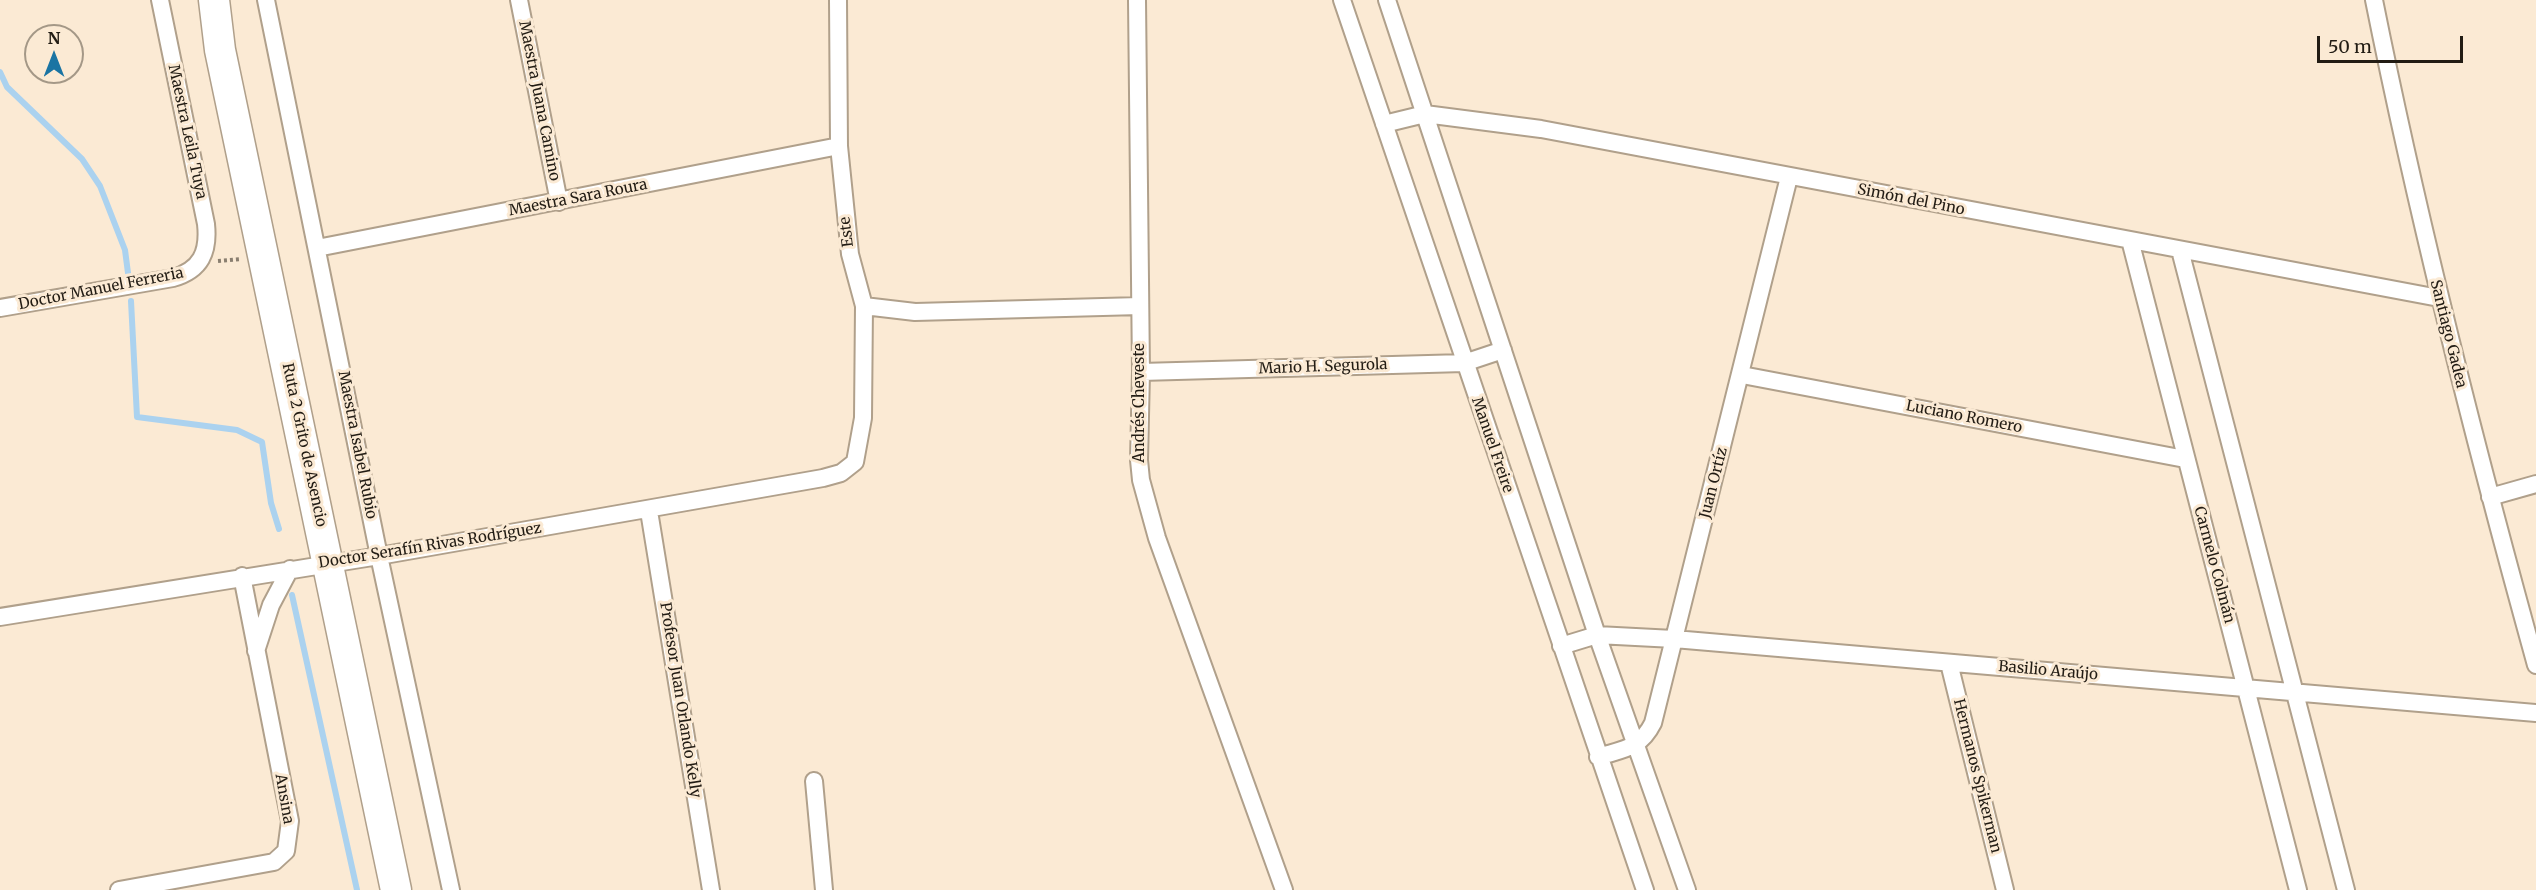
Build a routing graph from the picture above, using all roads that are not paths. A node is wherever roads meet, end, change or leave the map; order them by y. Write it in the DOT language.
graph roads {
  1 [pos="160,0"];
  2 [pos="214,0"];
  3 [pos="266,0"];
  4 [pos="519,0"];
  5 [pos="838,0"];
  6 [pos="1137,0"];
  7 [pos="1342,0"];
  8 [pos="1387,0"];
  9 [pos="2374,0"];
  10 [pos="1425,114"];
  11 [pos="1384,124"];
  12 [pos="839,146"];
  13 [pos="1789,177"];
  14 [pos="559,202"];
  15 [pos="2130,240"];
  16 [pos="317,248"];
  17 [pos="2180,250"];
  18 [pos="200,263"];
  19 [pos="2439,298"];
  20 [pos="864,306"];
  21 [pos="1140,306"];
  22 [pos="0,308"];
  23 [pos="1503,350"];
  24 [pos="1464,363"];
  25 [pos="1141,372"];
  26 [pos="1742,375"];
  27 [pos="2185,459"];
  28 [pos="855,462"];
  29 [pos="2536,484"];
  30 [pos="2490,497"];
  31 [pos="649,511"];
  32 [pos="379,556"];
  33 [pos="329,562"];
  34 [pos="290,569"];
  35 [pos="242,576"];
  36 [pos="0,617"];
  37 [pos="1597,635"];
  38 [pos="1674,639"];
  39 [pos="1561,646"];
  40 [pos="255,652"];
  41 [pos="1949,663"];
  42 [pos="2536,665"];
  43 [pos="2248,688"];
  44 [pos="2296,693"];
  45 [pos="2536,713"];
  46 [pos="1636,745"];
  47 [pos="1598,757"];
  48 [pos="814,781"];
  49 [pos="151,887"];
  50 [pos="119,890"];
  51 [pos="396,890"];
  52 [pos="451,890"];
  53 [pos="711,890"];
  54 [pos="824,890"];
  55 [pos="1284,890"];
  56 [pos="1645,890"];
  57 [pos="1687,890"];
  58 [pos="2005,890"];
  59 [pos="2298,890"];
  60 [pos="2346,890"];
  1 -- 18 [label="street, Maestra Leila Tuya"];
  2 -- 33 [label="highway, Ruta 2 Grito de Asencio"];
  3 -- 16 [label="street, Maestra Isabel Rubio"];
  4 -- 14 [label="street, Maestra Juana Camino"];
  5 -- 12 [label="street, Este"];
  6 -- 21 [label="street, Andrés Cheveste"];
  7 -- 11 [label="street, Manuel Freire"];
  8 -- 10 [label="street"];
  9 -- 19 [label="street, Santiago Gadea"];
  10 -- 11 [label="street, Simón del Pino"];
  10 -- 13 [label="street, Simón del Pino"];
  10 -- 23 [label="street"];
  11 -- 24 [label="street, Manuel Freire"];
  12 -- 14 [label="street, Maestra Sara Roura"];
  12 -- 20 [label="street, Este"];
  13 -- 15 [label="street, Simón del Pino"];
  13 -- 26 [label="street, Juan Ortíz"];
  14 -- 16 [label="street, Maestra Sara Roura"];
  15 -- 17 [label="street, Simón del Pino"];
  15 -- 27 [label="street, Carmelo Colmán"];
  16 -- 32 [label="street, Maestra Isabel Rubio"];
  17 -- 19 [label="street, Simón del Pino"];
  17 -- 44 [label="street"];
  18 -- 22 [label="street, Doctor Manuel Ferreria"];
  19 -- 30 [label="street, Santiago Gadea"];
  20 -- 21 [label="street"];
  20 -- 28 [label="street, Este"];
  21 -- 25 [label="street, Andrés Cheveste"];
  23 -- 24 [label="street, Mario H. Segurola"];
  23 -- 37 [label="street"];
  24 -- 25 [label="street, Mario H. Segurola"];
  24 -- 39 [label="street, Manuel Freire"];
  25 -- 55 [label="street, Andrés Cheveste"];
  26 -- 27 [label="street, Luciano Romero"];
  26 -- 38 [label="street, Juan Ortíz"];
  27 -- 43 [label="street, Carmelo Colmán"];
  28 -- 31 [label="street, Doctor Serafín Rivas Rodríguez"];
  29 -- 30 [label="street"];
  30 -- 42 [label="street, Santiago Gadea"];
  31 -- 32 [label="street, Doctor Serafín Rivas Rodríguez"];
  31 -- 53 [label="street, Profesor Juan Orlando Kelly"];
  32 -- 33 [label="street, Doctor Serafín Rivas Rodríguez"];
  32 -- 52 [label="street, Maestra Isabel Rubio"];
  33 -- 34 [label="street, Doctor Serafín Rivas Rodríguez"];
  33 -- 51 [label="highway, Ruta 2 Grito de Asencio"];
  34 -- 35 [label="street, Doctor Serafín Rivas Rodríguez"];
  34 -- 40 [label="street"];
  35 -- 36 [label="street, Doctor Serafín Rivas Rodríguez"];
  35 -- 40 [label="street, Ansina"];
  37 -- 38 [label="street, Basilio Araújo"];
  37 -- 39 [label="street, Basilio Araújo"];
  37 -- 46 [label="street"];
  38 -- 41 [label="street, Basilio Araújo"];
  38 -- 46 [label="street, Juan Ortíz"];
  39 -- 47 [label="street, Manuel Freire"];
  40 -- 49 [label="street, Ansina"];
  41 -- 43 [label="street, Basilio Araújo"];
  41 -- 58 [label="street, Hermanos Spikerman"];
  43 -- 44 [label="street, Basilio Araújo"];
  43 -- 59 [label="street, Carmelo Colmán"];
  44 -- 45 [label="street, Basilio Araújo"];
  44 -- 60 [label="street"];
  46 -- 47 [label="street"];
  46 -- 57 [label="street"];
  47 -- 56 [label="street, Manuel Freire"];
  48 -- 54 [label="street"];
  49 -- 50 [label="street, Ansina"];
}
